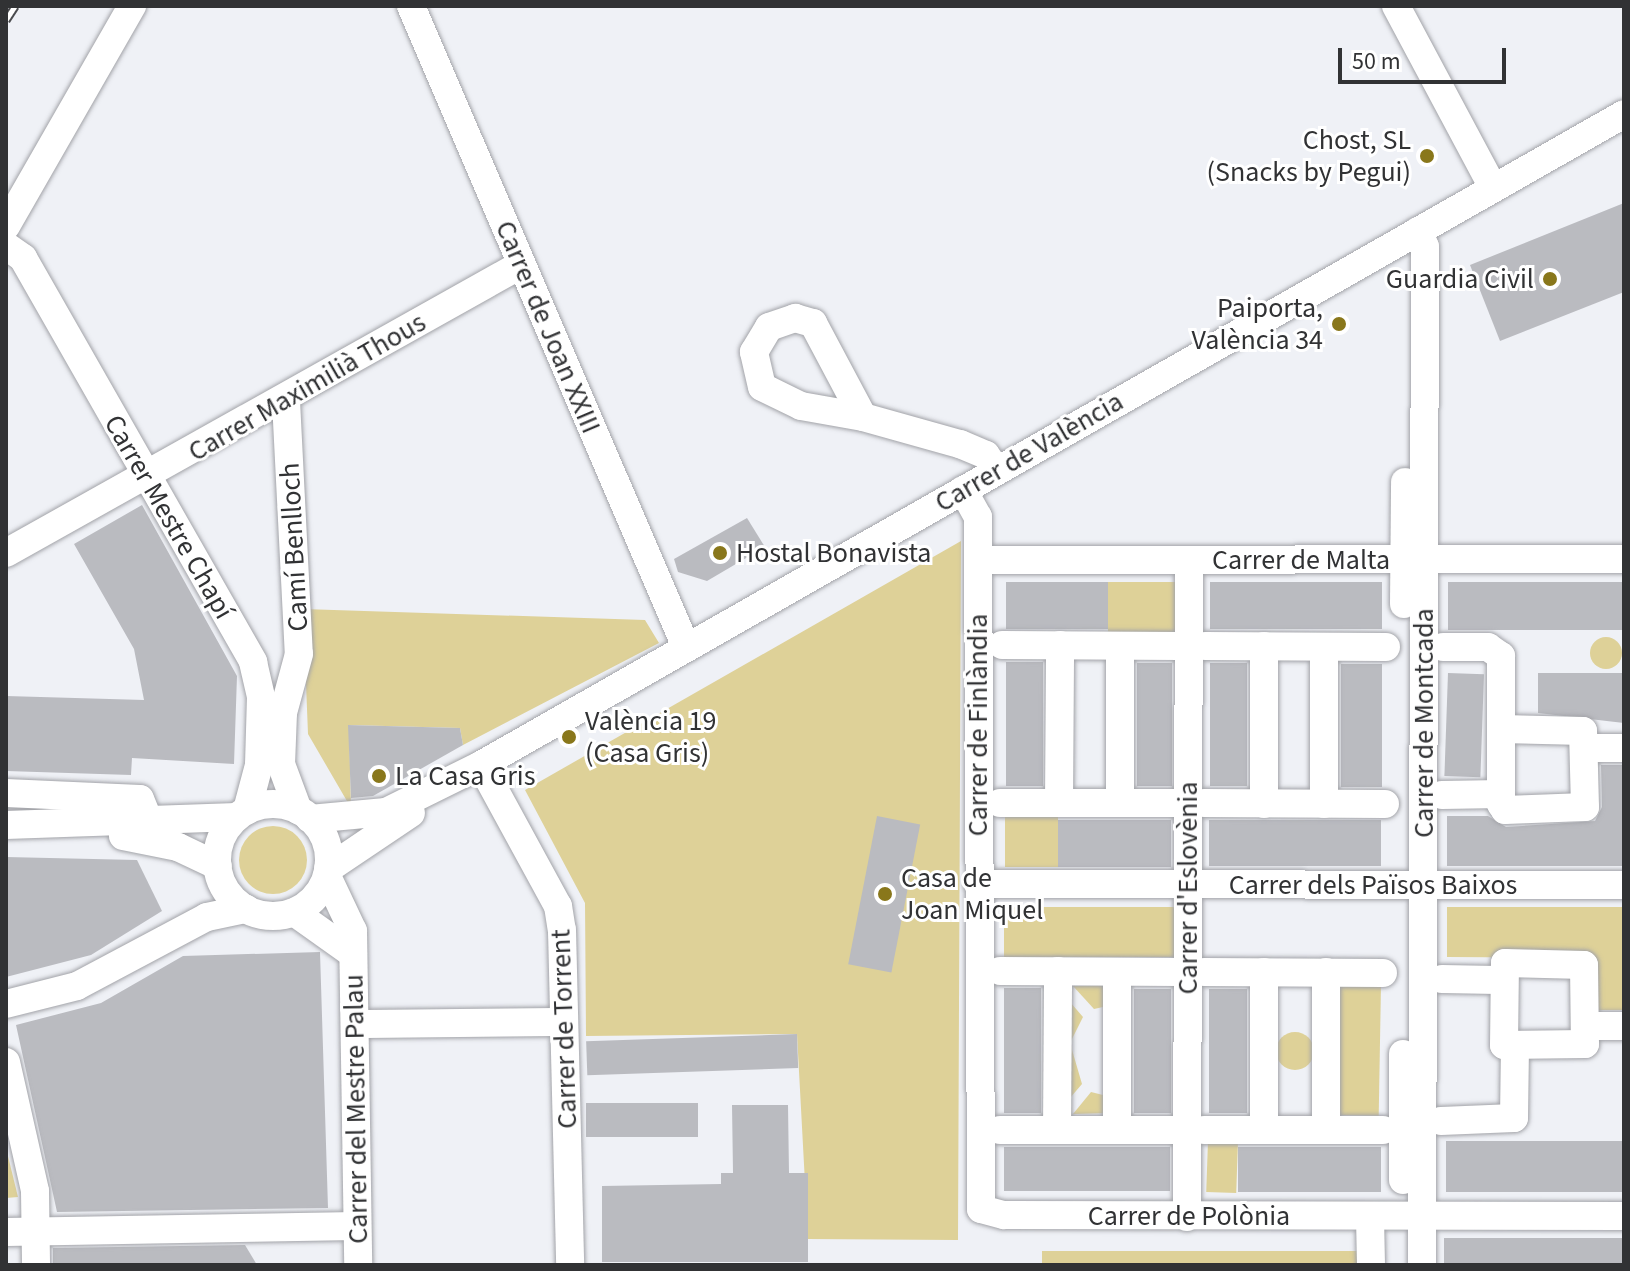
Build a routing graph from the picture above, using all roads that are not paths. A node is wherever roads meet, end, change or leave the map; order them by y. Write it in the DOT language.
graph roads {
  1 [pos="132,6"];
  2 [pos="411,6"];
  3 [pos="1396,6"];
  4 [pos="1624,114"];
  5 [pos="1493,188"];
  6 [pos="6,226"];
  7 [pos="1407,237"];
  8 [pos="6,246"];
  9 [pos="522,264"];
  10 [pos="286,401"];
  11 [pos="863,417"];
  12 [pos="996,470"];
  13 [pos="145,479"];
  14 [pos="963,490"];
  15 [pos="6,553"];
  16 [pos="1624,559"];
  17 [pos="978,560"];
  18 [pos="1189,560"];
  19 [pos="1414,560"];
  20 [pos="1002,645"];
  21 [pos="1060,645"];
  22 [pos="1120,646"];
  23 [pos="1264,646"];
  24 [pos="686,647"];
  25 [pos="1324,647"];
  26 [pos="1386,647"];
  27 [pos="1443,647"];
  28 [pos="1502,729"];
  29 [pos="1586,748"];
  30 [pos="1624,748"];
  31 [pos="481,765"];
  32 [pos="6,793"];
  33 [pos="1501,794"];
  34 [pos="1442,795"];
  35 [pos="1000,803"];
  36 [pos="1059,803"];
  37 [pos="1120,803"];
  38 [pos="1175,803"];
  39 [pos="1204,803"];
  40 [pos="1264,804"];
  41 [pos="1324,804"];
  42 [pos="1385,804"];
  43 [pos="242,814"];
  44 [pos="304,815"];
  45 [pos="150,824"];
  46 [pos="6,825"];
  47 [pos="58,826"];
  48 [pos="218,866"];
  49 [pos="327,873"];
  50 [pos="978,884"];
  51 [pos="1188,884"];
  52 [pos="1413,885"];
  53 [pos="1624,885"];
  54 [pos="246,909"];
  55 [pos="294,912"];
  56 [pos="353,954"];
  57 [pos="1000,971"];
  58 [pos="1058,971"];
  59 [pos="1117,972"];
  60 [pos="1264,972"];
  61 [pos="1326,972"];
  62 [pos="1383,973"];
  63 [pos="1442,979"];
  64 [pos="1500,980"];
  65 [pos="6,1004"];
  66 [pos="564,1022"];
  67 [pos="356,1024"];
  68 [pos="1586,1026"];
  69 [pos="1624,1026"];
  70 [pos="1515,1046"];
  71 [pos="6,1062"];
  72 [pos="1441,1121"];
  73 [pos="1000,1130"];
  74 [pos="1057,1130"];
  75 [pos="1117,1130"];
  76 [pos="1264,1130"];
  77 [pos="1326,1130"];
  78 [pos="1383,1130"];
  79 [pos="979,1205"];
  80 [pos="1624,1216"];
  81 [pos="1187,1217"];
  82 [pos="1370,1217"];
  83 [pos="1412,1217"];
  84 [pos="357,1226"];
  85 [pos="36,1230"];
  86 [pos="6,1232"];
  87 [pos="36,1265"];
  88 [pos="358,1265"];
  89 [pos="570,1265"];
  90 [pos="1371,1265"];
  91 [pos="1403,1265"];
  92 [pos="1422,1265"];
  1 -- 6 [label="street"];
  2 -- 9 [label="street, Carrer de Joan XXIII"];
  3 -- 5 [label="street"];
  4 -- 5 [label="street, Carrer de València"];
  5 -- 7 [label="street, Carrer de València"];
  7 -- 12 [label="street, Carrer de València"];
  7 -- 19 [label="street, Carrer de Montcada"];
  8 -- 13 [label="street, Carrer Mestre Chapí"];
  9 -- 10 [label="street, Carrer Maximilià Thous"];
  9 -- 24 [label="street, Carrer de Joan XXIII"];
  10 -- 13 [label="street, Carrer Maximilià Thous"];
  10 -- 44 [label="street, Camí Benlloch"];
  11 -- 12 [label="street"];
  12 -- 14 [label="street, Carrer de València"];
  13 -- 15 [label="street, Carrer Maximilià Thous"];
  13 -- 43 [label="street, Carrer Mestre Chapí"];
  14 -- 17 [label="street, Carrer de Finlàndia"];
  14 -- 24 [label="street, Carrer de València"];
  16 -- 19 [label="street, Carrer de Malta"];
  17 -- 18 [label="street, Carrer de Malta"];
  17 -- 50 [label="street, Carrer de Finlàndia"];
  18 -- 19 [label="street, Carrer de Malta"];
  18 -- 51 [label="street, Carrer d'Eslovènia"];
  19 -- 52 [label="street, Carrer de Montcada"];
  20 -- 21 [label="street"];
  21 -- 22 [label="street"];
  21 -- 36 [label="street"];
  22 -- 23 [label="street"];
  22 -- 37 [label="street"];
  23 -- 25 [label="street"];
  23 -- 40 [label="street"];
  24 -- 31 [label="street, Carrer de València"];
  25 -- 26 [label="street"];
  25 -- 41 [label="street"];
  27 -- 28 [label="street"];
  28 -- 29 [label="street"];
  28 -- 33 [label="street"];
  29 -- 30 [label="street"];
  29 -- 33 [label="street"];
  31 -- 44 [label="street, Carrer de València"];
  31 -- 49 [label="street, Carrer de València"];
  31 -- 66 [label="street, Carrer de Torrent"];
  32 -- 45 [label="street"];
  33 -- 34 [label="street"];
  35 -- 36 [label="street"];
  36 -- 37 [label="street"];
  37 -- 38 [label="street"];
  39 -- 40 [label="street"];
  40 -- 41 [label="street"];
  41 -- 42 [label="street"];
  43 -- 44 [label="street"];
  43 -- 45 [label="street"];
  43 -- 48 [label="street"];
  44 -- 49 [label="street"];
  45 -- 47 [label="street"];
  46 -- 47 [label="street"];
  47 -- 48 [label="street"];
  48 -- 54 [label="street"];
  49 -- 55 [label="street"];
  49 -- 56 [label="street, Carrer del Mestre Palau"];
  50 -- 51 [label="street, Carrer dels Països Baixos"];
  50 -- 79 [label="street, Carrer de Finlàndia"];
  51 -- 52 [label="street, Carrer dels Països Baixos"];
  51 -- 81 [label="street, Carrer d'Eslovènia"];
  52 -- 53 [label="street, Carrer dels Països Baixos"];
  52 -- 83 [label="street, Carrer de Montcada"];
  54 -- 55 [label="street"];
  54 -- 65 [label="street"];
  55 -- 56 [label="street"];
  56 -- 67 [label="street, Carrer del Mestre Palau"];
  57 -- 58 [label="street"];
  58 -- 59 [label="street"];
  58 -- 74 [label="street"];
  59 -- 60 [label="street"];
  59 -- 75 [label="street"];
  60 -- 61 [label="street"];
  60 -- 76 [label="street"];
  61 -- 62 [label="street"];
  61 -- 77 [label="street"];
  63 -- 64 [label="street"];
  64 -- 68 [label="street"];
  64 -- 70 [label="street"];
  66 -- 67 [label="street"];
  66 -- 89 [label="street, Carrer de Torrent"];
  67 -- 84 [label="street, Carrer del Mestre Palau"];
  68 -- 69 [label="street"];
  68 -- 70 [label="street"];
  70 -- 72 [label="street"];
  71 -- 85 [label="street"];
  73 -- 74 [label="street"];
  74 -- 75 [label="street"];
  75 -- 76 [label="street"];
  76 -- 77 [label="street"];
  77 -- 78 [label="street"];
  79 -- 81 [label="street, Carrer de Polònia"];
  80 -- 83 [label="street, Carrer de Polònia"];
  81 -- 82 [label="street, Carrer de Polònia"];
  82 -- 83 [label="street, Carrer de Polònia"];
  82 -- 90 [label="street"];
  83 -- 91 [label="street"];
  83 -- 92 [label="street"];
  84 -- 85 [label="street"];
  84 -- 88 [label="street, Carrer del Mestre Palau"];
  85 -- 86 [label="street"];
  85 -- 87 [label="street"];
}
